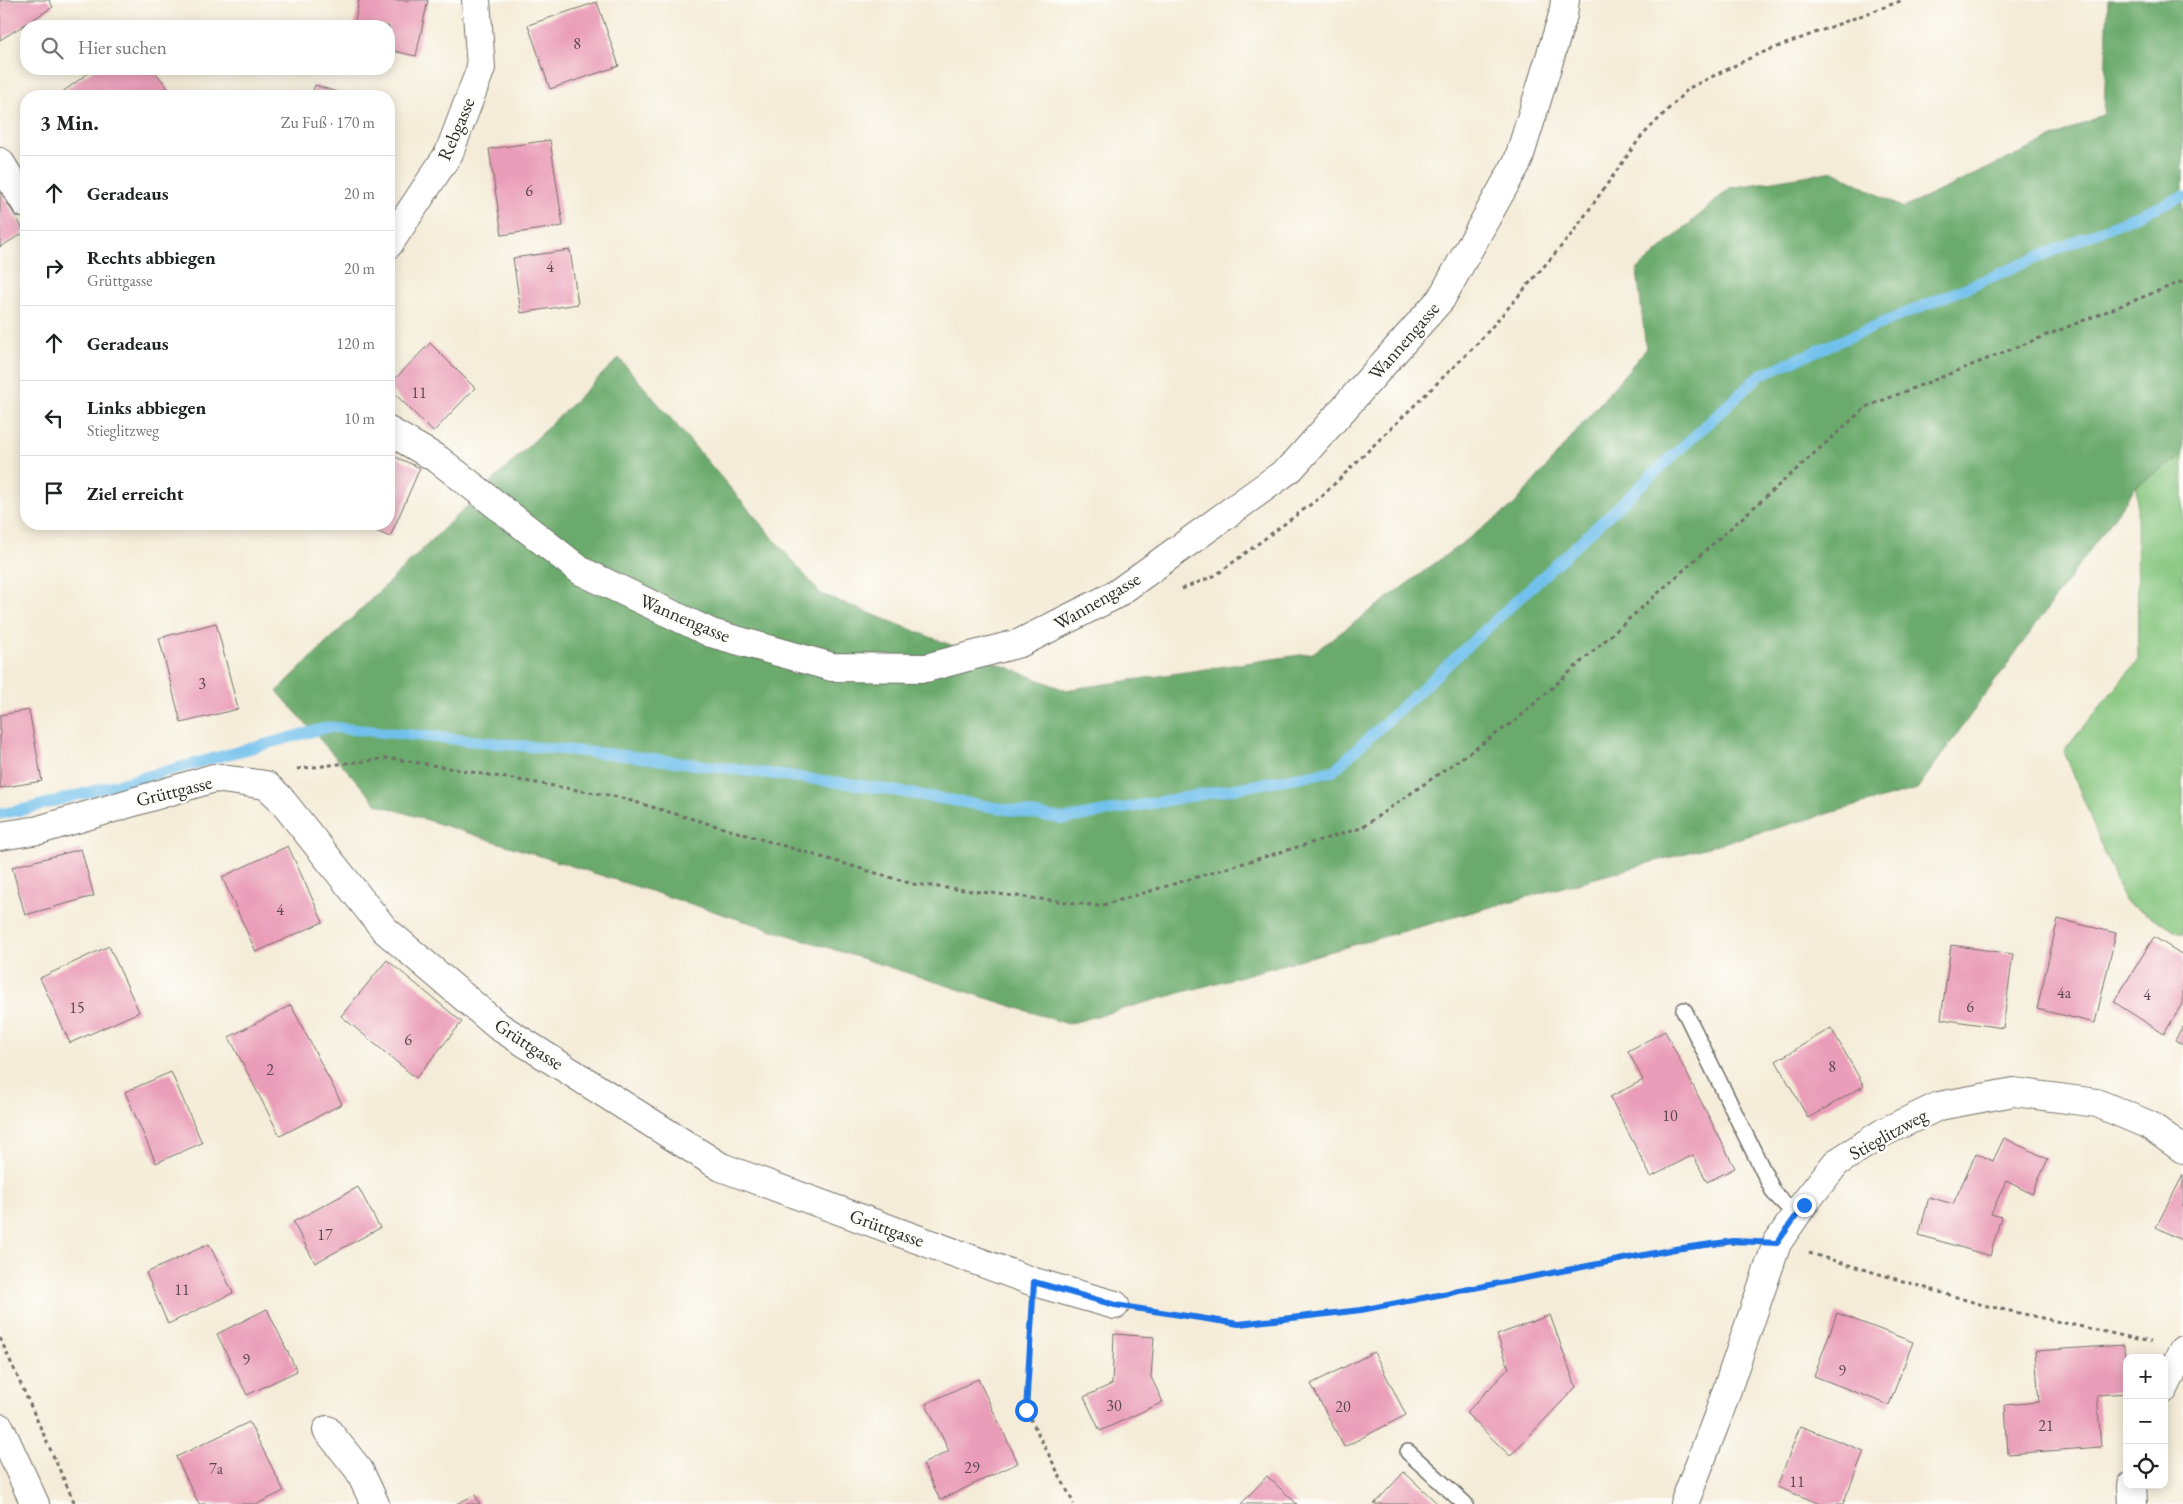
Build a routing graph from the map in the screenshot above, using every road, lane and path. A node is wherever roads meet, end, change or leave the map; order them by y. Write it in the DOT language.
graph roads {
  1 [pos="476,0"];
  2 [pos="1565,0"];
  3 [pos="1903,0"];
  4 [pos="0,162"];
  5 [pos="20,194"];
  6 [pos="395,235"];
  7 [pos="2183,281"];
  8 [pos="395,434"];
  9 [pos="1180,590"];
  10 [pos="266,785"];
  11 [pos="0,836"];
  12 [pos="1684,1010"];
  13 [pos="2183,1149"];
  14 [pos="1796,1215"];
  15 [pos="1777,1243"];
  16 [pos="1034,1282"];
  17 [pos="1115,1305"];
  18 [pos="0,1338"];
  19 [pos="2154,1342"];
  20 [pos="2183,1350"];
  21 [pos="2168,1381"];
  22 [pos="0,1428"];
  23 [pos="327,1430"];
  24 [pos="1408,1452"];
  25 [pos="2132,1489"];
  26 [pos="35,1504"];
  27 [pos="75,1504"];
  28 [pos="375,1504"];
  29 [pos="1074,1504"];
  30 [pos="1466,1504"];
  31 [pos="1684,1504"];
  32 [pos="2133,1504"];
  1 -- 6 [label="street, Rebgasse"];
  2 -- 8 [label="street, Wannengasse"];
  3 -- 9 [label="path"];
  4 -- 5 [label="street"];
  7 -- 10 [label="path"];
  10 -- 11 [label="street, Grüttgasse"];
  10 -- 16 [label="street, Grüttgasse"];
  12 -- 14 [label="lane"];
  13 -- 14 [label="street, Stieglitzweg"];
  14 -- 15 [label="street, Stieglitzweg"];
  15 -- 17 [label="path"];
  15 -- 19 [label="path"];
  15 -- 31 [label="street, Stieglitzweg"];
  16 -- 17 [label="street, Grüttgasse"];
  16 -- 29 [label="path"];
  18 -- 27 [label="path"];
  20 -- 21 [label="street"];
  22 -- 26 [label="street"];
  23 -- 28 [label="street"];
  24 -- 30 [label="lane"];
  25 -- 32 [label="street"];
}
